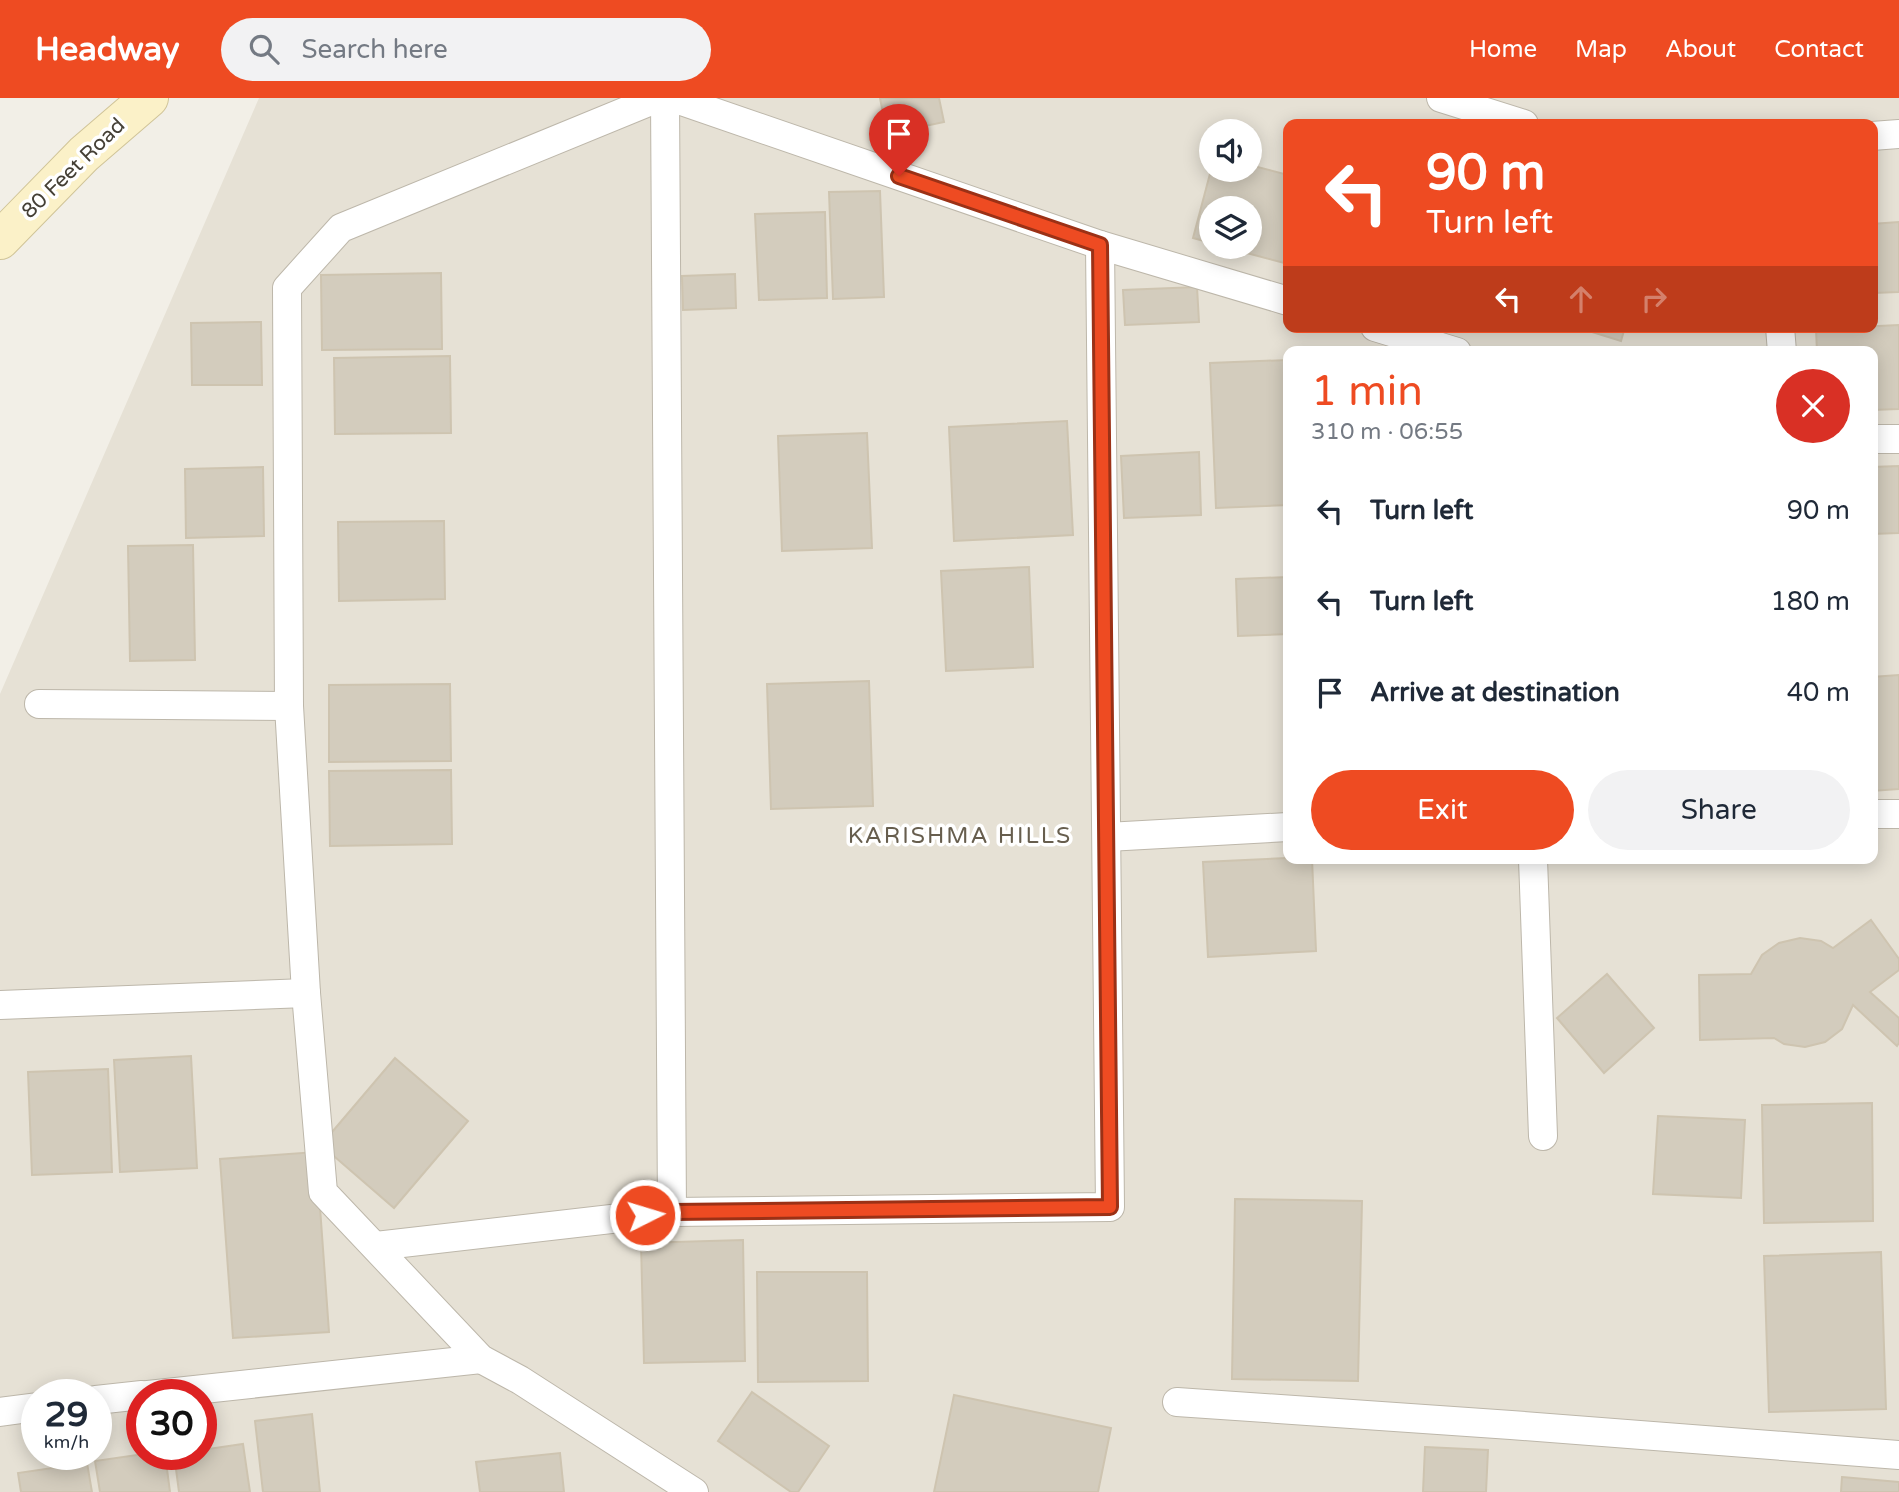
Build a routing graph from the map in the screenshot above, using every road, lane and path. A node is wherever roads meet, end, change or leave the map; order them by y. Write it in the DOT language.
graph roads {
  1 [pos="108,98"];
  2 [pos="149,98"];
  3 [pos="658,98"];
  4 [pos="665,98"];
  5 [pos="673,98"];
  6 [pos="1441,98"];
  7 [pos="1508,119"];
  8 [pos="1899,134"];
  9 [pos="1878,136"];
  10 [pos="0,201"];
  11 [pos="0,240"];
  12 [pos="1100,245"];
  13 [pos="1283,300"];
  14 [pos="1395,333"];
  15 [pos="1437,346"];
  16 [pos="1878,439"];
  17 [pos="1899,439"];
  18 [pos="39,704"];
  19 [pos="289,706"];
  20 [pos="1878,814"];
  21 [pos="1899,814"];
  22 [pos="1283,827"];
  23 [pos="1107,837"];
  24 [pos="1533,864"];
  25 [pos="306,993"];
  26 [pos="0,1005"];
  27 [pos="1543,1136"];
  28 [pos="672,1212"];
  29 [pos="376,1246"];
  30 [pos="481,1359"];
  31 [pos="217,1388"];
  32 [pos="1177,1402"];
  33 [pos="21,1409"];
  34 [pos="0,1412"];
  35 [pos="1899,1455"];
  36 [pos="694,1492"];
  1 -- 10 [label="main road, 80 Feet Road"];
  2 -- 11 [label="main road, 80 Feet Road"];
  3 -- 19 [label="street"];
  4 -- 28 [label="street"];
  5 -- 12 [label="street"];
  6 -- 7 [label="street"];
  8 -- 9 [label="street"];
  12 -- 13 [label="street"];
  12 -- 23 [label="street"];
  14 -- 15 [label="street"];
  16 -- 17 [label="street"];
  18 -- 19 [label="street"];
  19 -- 25 [label="street"];
  20 -- 21 [label="street"];
  22 -- 23 [label="street"];
  23 -- 28 [label="street"];
  24 -- 27 [label="street"];
  25 -- 26 [label="street"];
  25 -- 29 [label="street"];
  28 -- 29 [label="street"];
  29 -- 30 [label="street"];
  30 -- 31 [label="street"];
  30 -- 36 [label="street"];
  32 -- 35 [label="street"];
  33 -- 34 [label="street"];
}
